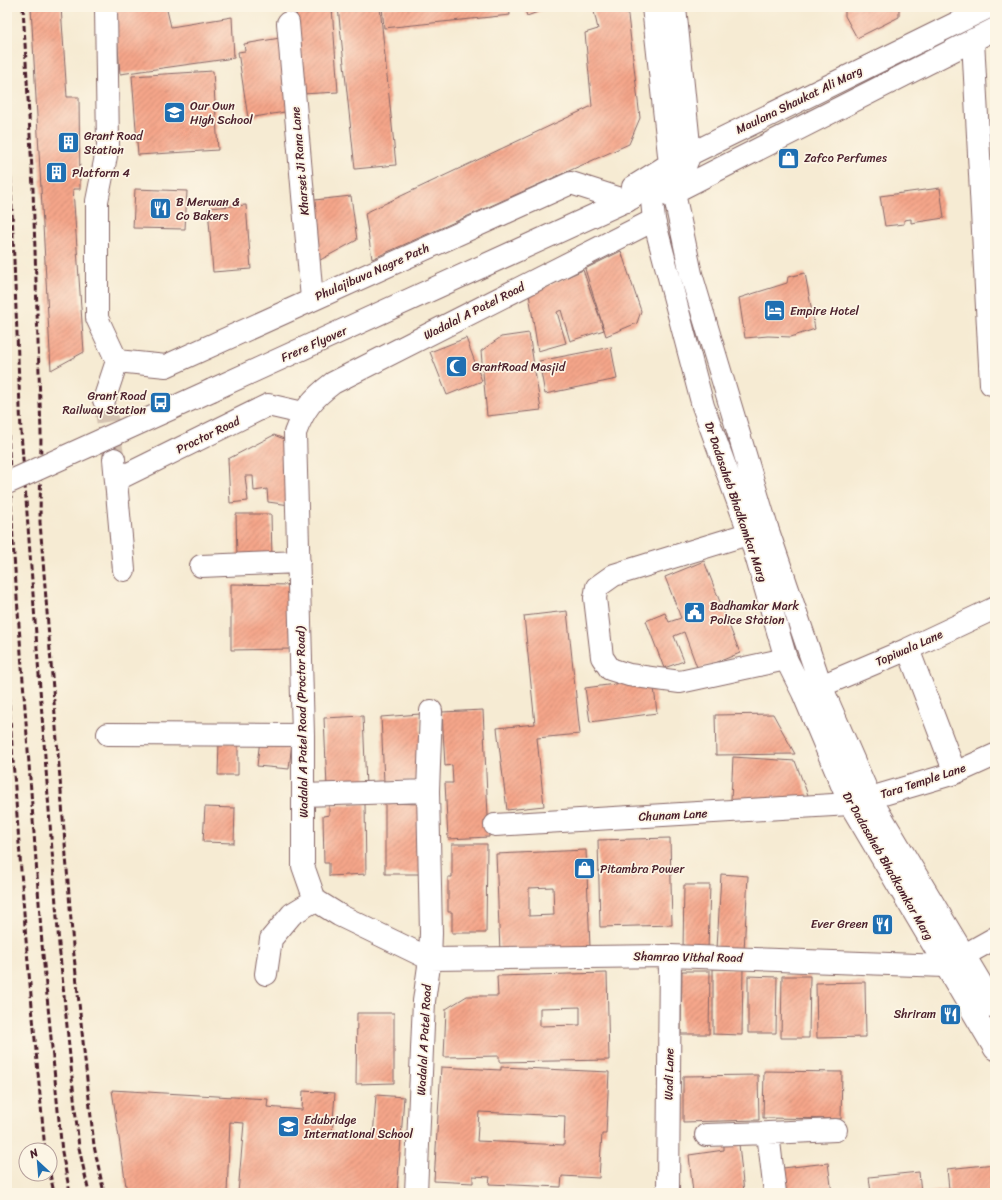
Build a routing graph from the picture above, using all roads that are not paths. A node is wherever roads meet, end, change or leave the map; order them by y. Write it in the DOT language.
graph roads {
  1 [pos="106,7"];
  2 [pos="653,7"];
  3 [pos="675,7"];
  4 [pos="989,7"];
  5 [pos="288,23"];
  6 [pos="995,29"];
  7 [pos="973,40"];
  8 [pos="690,154"];
  9 [pos="670,164"];
  10 [pos="674,193"];
  11 [pos="637,205"];
  12 [pos="312,299"];
  13 [pos="117,361"];
  14 [pos="991,384"];
  15 [pos="104,400"];
  16 [pos="302,413"];
  17 [pos="7,483"];
  18 [pos="758,530"];
  19 [pos="299,562"];
  20 [pos="201,566"];
  21 [pos="124,570"];
  22 [pos="995,608"];
  23 [pos="908,650"];
  24 [pos="786,659"];
  25 [pos="821,686"];
  26 [pos="431,711"];
  27 [pos="108,734"];
  28 [pos="303,735"];
  29 [pos="995,755"];
  30 [pos="955,773"];
  31 [pos="428,791"];
  32 [pos="303,794"];
  33 [pos="870,798"];
  34 [pos="850,804"];
  35 [pos="495,825"];
  36 [pos="914,870"];
  37 [pos="895,881"];
  38 [pos="315,900"];
  39 [pos="995,938"];
  40 [pos="965,954"];
  41 [pos="670,956"];
  42 [pos="430,959"];
  43 [pos="945,966"];
  44 [pos="266,974"];
  45 [pos="995,1007"];
  46 [pos="995,1049"];
  47 [pos="836,1130"];
  48 [pos="768,1133"];
  49 [pos="706,1135"];
  50 [pos="416,1193"];
  51 [pos="668,1193"];
  52 [pos="774,1193"];
  1 -- 13 [label="street"];
  2 -- 9 [label="street"];
  3 -- 8 [label="street"];
  4 -- 8 [label="street, Maulana Shaukat Ali Marg"];
  5 -- 12 [label="street, Kharset Ji Rana Lane"];
  6 -- 7 [label="street, Maulana Shaukat Ali Marg"];
  7 -- 10 [label="street, Maulana Shaukat Ali Marg"];
  7 -- 14 [label="street"];
  8 -- 9 [label="street, Maulana Shaukat Ali Marg"];
  8 -- 10 [label="street"];
  9 -- 11 [label="street"];
  10 -- 11 [label="street, Maulana Shaukat Ali Marg"];
  10 -- 18 [label="street, Dr Dadasaheb Bhadkamkar Marg"];
  11 -- 12 [label="street, Phulajibuva Nagre Path"];
  11 -- 16 [label="street, Wadalal A Patel Road"];
  11 -- 17 [label="street, Frere Flyover, bridge"];
  11 -- 18 [label="street, Dr Dadasaheb Bhadkamkar Marg"];
  12 -- 13 [label="street, Phulajibuva Nagre Path"];
  13 -- 15 [label="street"];
  16 -- 19 [label="street, Wadalal A Patel Road (Proctor Road)"];
  16 -- 21 [label="street, Proctor Road"];
  18 -- 24 [label="street, Dr Dadasaheb Bhadkamkar Marg"];
  18 -- 24 [label="street"];
  18 -- 25 [label="street, Dr Dadasaheb Bhadkamkar Marg"];
  19 -- 20 [label="street"];
  19 -- 28 [label="street, Wadalal A Patel Road (Proctor Road)"];
  22 -- 23 [label="street, Topiwala Lane"];
  23 -- 25 [label="street, Topiwala Lane"];
  23 -- 30 [label="street"];
  24 -- 34 [label="street, Dr Dadasaheb Bhadkamkar Marg"];
  25 -- 33 [label="street, Dr Dadasaheb Bhadkamkar Marg"];
  26 -- 31 [label="street, Wadalal A Patel Road"];
  27 -- 28 [label="street"];
  28 -- 32 [label="street, Wadalal A Patel Road (Proctor Road)"];
  29 -- 30 [label="street, Tara Temple Lane"];
  30 -- 33 [label="street, Tara Temple Lane"];
  31 -- 32 [label="street"];
  31 -- 42 [label="street, Wadalal A Patel Road"];
  32 -- 38 [label="street, Wadalal A Patel Road (Proctor Road)"];
  33 -- 34 [label="street, Tara Temple Lane"];
  33 -- 36 [label="street, Dr Dadasaheb Bhadkamkar Marg"];
  34 -- 35 [label="street, Chunam Lane"];
  34 -- 37 [label="street, Dr Dadasaheb Bhadkamkar Marg"];
  36 -- 37 [label="street"];
  36 -- 40 [label="street, Dr Dadasaheb Bhadkamkar Marg"];
  37 -- 43 [label="street, Dr Dadasaheb Bhadkamkar Marg"];
  38 -- 42 [label="street"];
  38 -- 44 [label="street"];
  39 -- 40 [label="street"];
  40 -- 43 [label="street"];
  40 -- 45 [label="street, Dr Dadasaheb Bhadkamkar Marg"];
  41 -- 42 [label="street, Shamrao Vithal Road"];
  41 -- 43 [label="street, Shamrao Vithal Road"];
  41 -- 51 [label="street, Wadi Lane"];
  42 -- 50 [label="street, Wadalal A Patel Road"];
  43 -- 46 [label="street, Dr Dadasaheb Bhadkamkar Marg"];
  47 -- 48 [label="street"];
  48 -- 49 [label="street"];
  48 -- 52 [label="street"];
}
